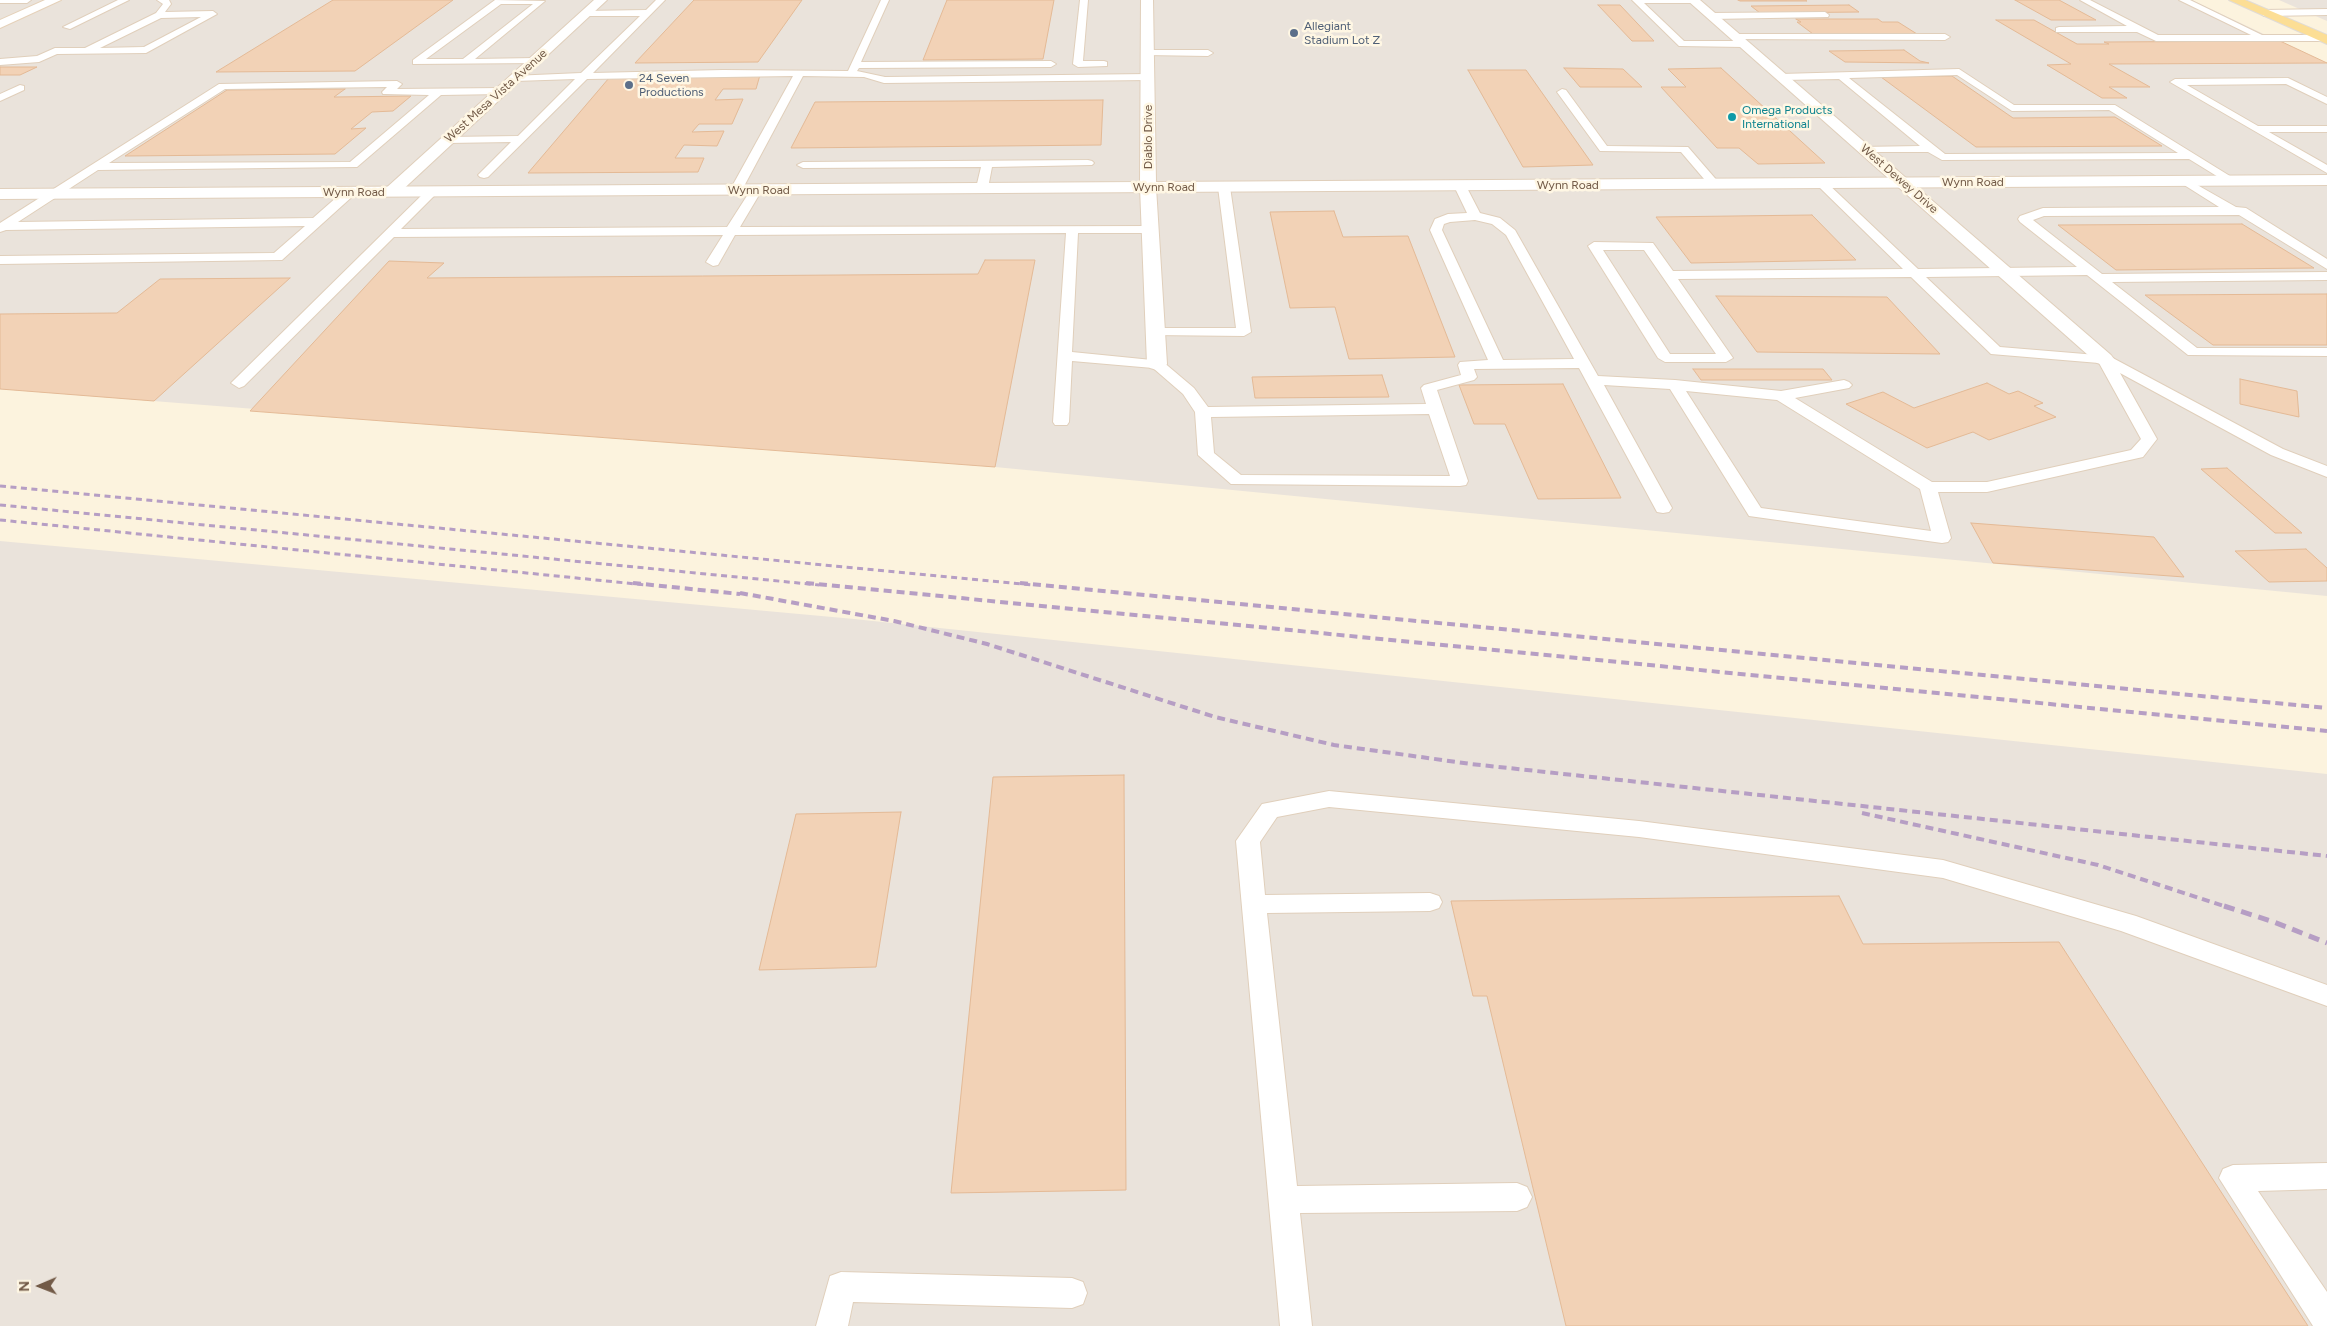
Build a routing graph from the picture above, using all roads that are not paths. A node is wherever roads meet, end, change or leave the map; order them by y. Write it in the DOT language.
graph roads {
  1 [pos="0,0"];
  2 [pos="55,0"];
  3 [pos="125,0"];
  4 [pos="161,0"];
  5 [pos="543,0"];
  6 [pos="601,0"];
  7 [pos="661,0"];
  8 [pos="885,0"];
  9 [pos="1084,0"];
  10 [pos="1146,0"];
  11 [pos="1693,0"];
  12 [pos="2084,0"];
  13 [pos="2183,0"];
  14 [pos="2235,0"];
  15 [pos="2314,3"];
  16 [pos="32,4"];
  17 [pos="2327,8"];
  18 [pos="2327,12"];
  19 [pos="587,13"];
  20 [pos="648,13"];
  21 [pos="2264,13"];
  22 [pos="159,15"];
  23 [pos="1825,15"];
  24 [pos="1711,16"];
  25 [pos="0,24"];
  26 [pos="67,27"];
  27 [pos="2140,29"];
  28 [pos="2059,30"];
  29 [pos="1945,37"];
  30 [pos="2263,38"];
  31 [pos="2324,39"];
  32 [pos="1743,44"];
  33 [pos="1766,50"];
  34 [pos="87,51"];
  35 [pos="1208,53"];
  36 [pos="0,62"];
  37 [pos="465,62"];
  38 [pos="532,64"];
  39 [pos="1068,64"];
  40 [pos="1113,64"];
  41 [pos="1146,64"];
  42 [pos="594,66"];
  43 [pos="853,70"];
  44 [pos="799,74"];
  45 [pos="1841,76"];
  46 [pos="583,77"];
  47 [pos="1781,77"];
  48 [pos="516,78"];
  49 [pos="20,88"];
  50 [pos="439,91"];
  51 [pos="502,91"];
  52 [pos="1562,92"];
  53 [pos="0,98"];
  54 [pos="2327,101"];
  55 [pos="2256,129"];
  56 [pos="2327,129"];
  57 [pos="521,139"];
  58 [pos="448,140"];
  59 [pos="1931,148"];
  60 [pos="1864,149"];
  61 [pos="2191,156"];
  62 [pos="1088,163"];
  63 [pos="987,164"];
  64 [pos="838,165"];
  65 [pos="804,166"];
  66 [pos="96,167"];
  67 [pos="2327,170"];
  68 [pos="484,175"];
  69 [pos="2327,180"];
  70 [pos="2185,181"];
  71 [pos="2232,181"];
  72 [pos="1821,183"];
  73 [pos="1903,183"];
  74 [pos="1714,184"];
  75 [pos="1460,186"];
  76 [pos="1224,187"];
  77 [pos="982,188"];
  78 [pos="1148,188"];
  79 [pos="830,189"];
  80 [pos="736,190"];
  81 [pos="756,190"];
  82 [pos="350,192"];
  83 [pos="391,192"];
  84 [pos="432,192"];
  85 [pos="0,194"];
  86 [pos="54,194"];
  87 [pos="2232,211"];
  88 [pos="1475,216"];
  89 [pos="316,222"];
  90 [pos="1,227"];
  91 [pos="1150,229"];
  92 [pos="1072,230"];
  93 [pos="391,233"];
  94 [pos="732,233"];
  95 [pos="0,260"];
  96 [pos="713,262"];
  97 [pos="2327,265"];
  98 [pos="2005,272"];
  99 [pos="1914,273"];
  100 [pos="1669,275"];
  101 [pos="2094,275"];
  102 [pos="2327,276"];
  103 [pos="1156,332"];
  104 [pos="2327,352"];
  105 [pos="1065,356"];
  106 [pos="2104,360"];
  107 [pos="1584,363"];
  108 [pos="1157,364"];
  109 [pos="1497,364"];
  110 [pos="1594,380"];
  111 [pos="239,383"];
  112 [pos="1675,385"];
  113 [pos="1844,385"];
  114 [pos="1781,396"];
  115 [pos="1435,410"];
  116 [pos="1203,412"];
  117 [pos="1061,422"];
  118 [pos="2327,472"];
  119 [pos="1928,487"];
  120 [pos="1663,508"];
  121 [pos="1430,902"];
  122 [pos="1256,904"];
  123 [pos="2327,996"];
  124 [pos="2327,1176"];
  125 [pos="1518,1197"];
  126 [pos="1284,1200"];
  127 [pos="1072,1293"];
  128 [pos="2327,1319"];
  129 [pos="832,1326"];
  130 [pos="1296,1326"];
  1 -- 16 [label="lane"];
  2 -- 16 [label="street"];
  3 -- 26 [label="lane"];
  4 -- 22 [label="lane"];
  5 -- 37 [label="lane"];
  5 -- 37 [label="lane"];
  6 -- 19 [label="street, West Mesa Vista Avenue"];
  7 -- 20 [label="lane"];
  8 -- 43 [label="lane"];
  9 -- 39 [label="lane"];
  10 -- 41 [label="street, Diablo Drive"];
  11 -- 24 [label="street, West Dewey Drive"];
  11 -- 32 [label="lane"];
  12 -- 27 [label="lane"];
  13 -- 30 [label="lane"];
  14 -- 21 [label="main road"];
  15 -- 17 [label="lane"];
  16 -- 25 [label="street"];
  18 -- 21 [label="lane"];
  19 -- 20 [label="lane"];
  19 -- 38 [label="street, West Mesa Vista Avenue"];
  20 -- 42 [label="lane"];
  21 -- 31 [label="main road"];
  22 -- 34 [label="lane"];
  22 -- 34 [label="lane"];
  23 -- 24 [label="lane"];
  24 -- 32 [label="street, West Dewey Drive"];
  27 -- 28 [label="lane"];
  27 -- 30 [label="lane"];
  29 -- 32 [label="lane"];
  30 -- 31 [label="lane"];
  32 -- 33 [label="lane"];
  32 -- 47 [label="street, West Dewey Drive"];
  34 -- 36 [label="lane"];
  35 -- 41 [label="lane"];
  37 -- 38 [label="lane"];
  38 -- 42 [label="lane"];
  38 -- 48 [label="street, West Mesa Vista Avenue"];
  39 -- 40 [label="lane"];
  39 -- 43 [label="lane"];
  41 -- 43 [label="lane"];
  41 -- 78 [label="street, Diablo Drive"];
  42 -- 43 [label="lane"];
  42 -- 46 [label="lane"];
  43 -- 44 [label="lane"];
  44 -- 46 [label="lane"];
  44 -- 80 [label="lane"];
  45 -- 47 [label="lane"];
  45 -- 59 [label="lane"];
  45 -- 61 [label="lane"];
  46 -- 48 [label="lane"];
  46 -- 57 [label="lane"];
  47 -- 60 [label="street, West Dewey Drive"];
  48 -- 51 [label="street, West Mesa Vista Avenue"];
  49 -- 53 [label="lane"];
  50 -- 51 [label="lane"];
  50 -- 66 [label="lane"];
  50 -- 66 [label="lane"];
  51 -- 58 [label="street, West Mesa Vista Avenue"];
  52 -- 74 [label="lane"];
  54 -- 55 [label="lane"];
  55 -- 56 [label="lane"];
  55 -- 67 [label="lane"];
  57 -- 58 [label="lane"];
  57 -- 68 [label="lane"];
  58 -- 83 [label="street, West Mesa Vista Avenue"];
  59 -- 60 [label="lane"];
  59 -- 61 [label="lane"];
  60 -- 73 [label="street, West Dewey Drive"];
  61 -- 71 [label="lane"];
  62 -- 63 [label="lane"];
  63 -- 64 [label="lane"];
  63 -- 77 [label="lane"];
  64 -- 65 [label="lane"];
  64 -- 79 [label="lane"];
  66 -- 86 [label="lane"];
  69 -- 71 [label="street, Wynn Road"];
  70 -- 71 [label="street, Wynn Road"];
  70 -- 73 [label="street, Wynn Road"];
  70 -- 87 [label="lane"];
  72 -- 73 [label="street, Wynn Road"];
  72 -- 74 [label="street, Wynn Road"];
  72 -- 99 [label="lane"];
  73 -- 98 [label="street, West Dewey Drive"];
  74 -- 75 [label="street, Wynn Road"];
  75 -- 76 [label="street, Wynn Road"];
  75 -- 88 [label="lane"];
  76 -- 78 [label="street, Wynn Road"];
  76 -- 103 [label="lane"];
  77 -- 78 [label="street, Wynn Road"];
  77 -- 79 [label="street, Wynn Road"];
  78 -- 91 [label="street, Diablo Drive"];
  79 -- 81 [label="street, Wynn Road"];
  80 -- 81 [label="street, Wynn Road"];
  80 -- 84 [label="street, Wynn Road"];
  81 -- 94 [label="lane"];
  82 -- 83 [label="street, Wynn Road"];
  82 -- 86 [label="street, Wynn Road"];
  82 -- 89 [label="lane"];
  83 -- 84 [label="street, Wynn Road"];
  84 -- 93 [label="lane"];
  85 -- 86 [label="street, Wynn Road"];
  86 -- 90 [label="lane"];
  87 -- 97 [label="lane"];
  87 -- 101 [label="lane"];
  88 -- 107 [label="lane"];
  88 -- 109 [label="lane"];
  89 -- 90 [label="lane"];
  89 -- 95 [label="lane"];
  91 -- 92 [label="lane"];
  91 -- 103 [label="street, Diablo Drive"];
  92 -- 94 [label="lane"];
  92 -- 105 [label="lane"];
  93 -- 94 [label="lane"];
  93 -- 111 [label="lane"];
  94 -- 96 [label="lane"];
  98 -- 99 [label="lane"];
  98 -- 101 [label="lane"];
  98 -- 106 [label="street, West Dewey Drive"];
  99 -- 100 [label="lane"];
  99 -- 106 [label="lane"];
  100 -- 100 [label="lane"];
  101 -- 102 [label="lane"];
  101 -- 104 [label="lane"];
  103 -- 108 [label="street, Diablo Drive"];
  105 -- 108 [label="lane"];
  105 -- 117 [label="lane"];
  106 -- 118 [label="lane"];
  106 -- 119 [label="lane"];
  107 -- 109 [label="lane"];
  107 -- 110 [label="lane"];
  108 -- 116 [label="lane"];
  109 -- 115 [label="lane"];
  110 -- 112 [label="lane"];
  110 -- 120 [label="lane"];
  112 -- 114 [label="lane"];
  112 -- 119 [label="lane"];
  113 -- 114 [label="lane"];
  114 -- 119 [label="lane"];
  115 -- 116 [label="lane"];
  115 -- 116 [label="lane"];
  121 -- 122 [label="lane"];
  122 -- 123 [label="lane"];
  122 -- 126 [label="lane"];
  124 -- 128 [label="lane"];
  125 -- 126 [label="lane"];
  126 -- 130 [label="lane"];
  127 -- 129 [label="lane"];
}
